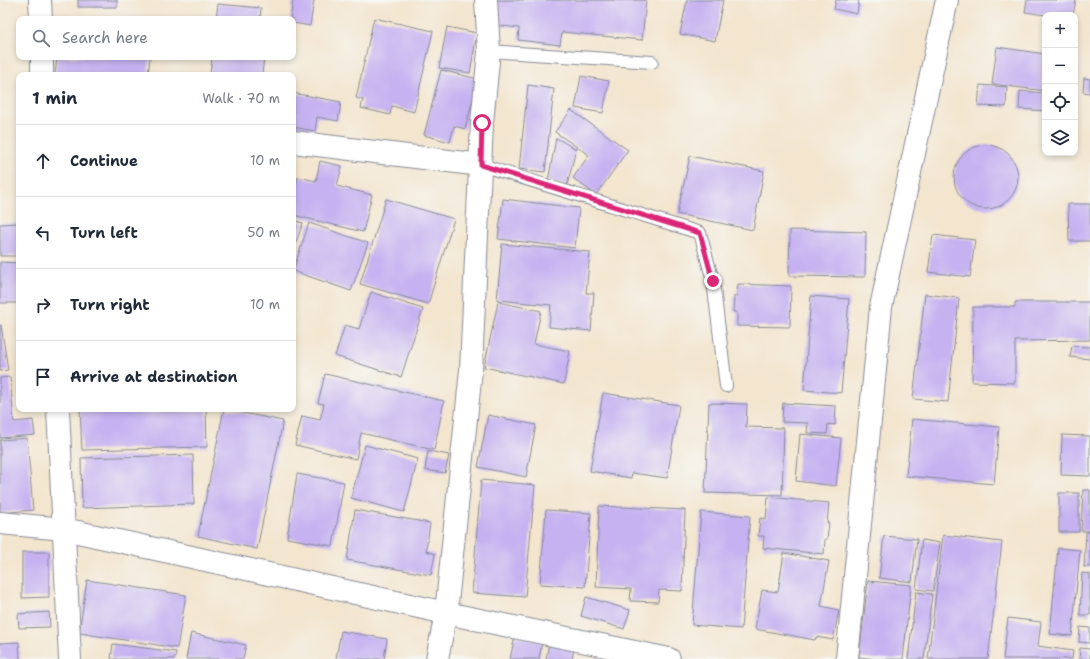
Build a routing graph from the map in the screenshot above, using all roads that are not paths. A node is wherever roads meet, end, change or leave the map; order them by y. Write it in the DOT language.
graph roads {
  1 [pos="40,0"];
  2 [pos="486,0"];
  3 [pos="947,0"];
  4 [pos="41,16"];
  5 [pos="489,51"];
  6 [pos="42,60"];
  7 [pos="652,62"];
  8 [pos="42,72"];
  9 [pos="296,142"];
  10 [pos="481,165"];
  11 [pos="726,386"];
  12 [pos="58,412"];
  13 [pos="0,523"];
  14 [pos="64,529"];
  15 [pos="446,613"];
  16 [pos="70,659"];
  17 [pos="437,659"];
  18 [pos="669,659"];
  19 [pos="847,659"];
  1 -- 4 [label="street"];
  2 -- 5 [label="street"];
  3 -- 19 [label="street"];
  5 -- 7 [label="lane"];
  5 -- 10 [label="street"];
  6 -- 8 [label="street"];
  9 -- 10 [label="street"];
  10 -- 11 [label="lane"];
  10 -- 15 [label="street"];
  12 -- 14 [label="street"];
  13 -- 14 [label="street"];
  14 -- 15 [label="street"];
  14 -- 16 [label="street"];
  15 -- 17 [label="street"];
  15 -- 18 [label="street"];
}
